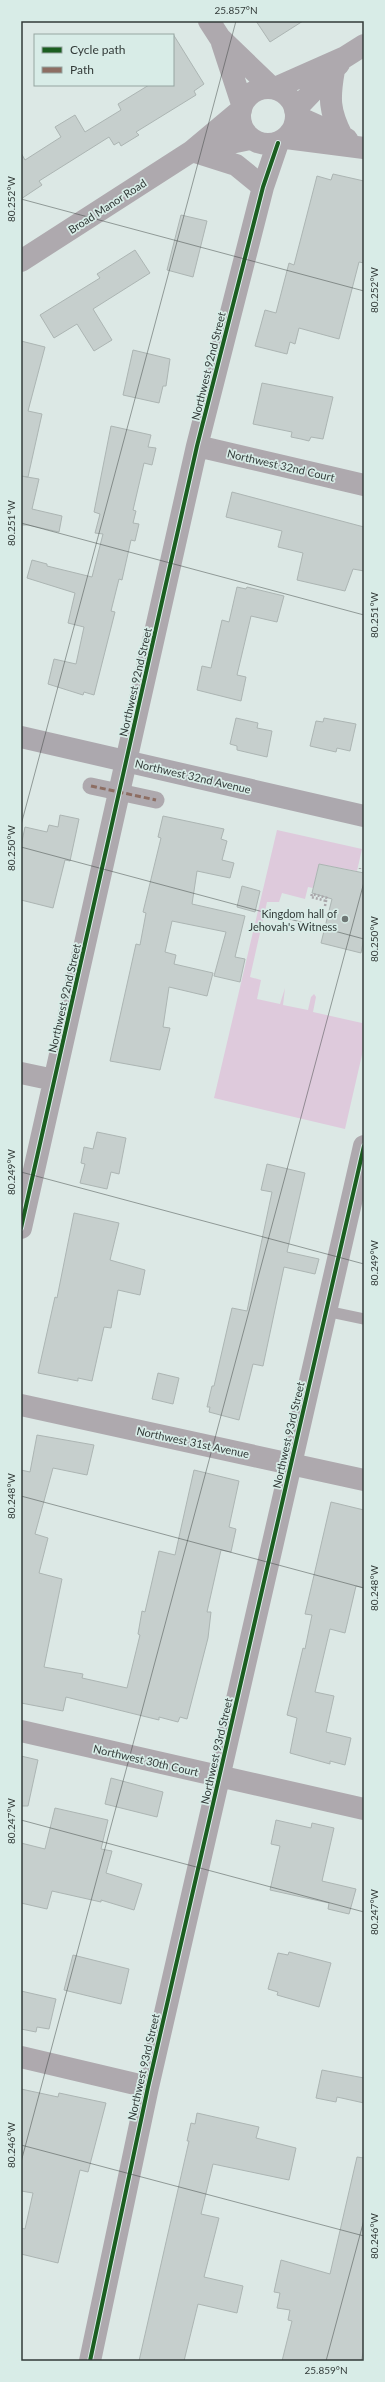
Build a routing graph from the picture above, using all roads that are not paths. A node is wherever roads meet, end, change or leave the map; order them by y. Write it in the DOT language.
graph roads {
  1 [pos="215,30"];
  2 [pos="364,45"];
  3 [pos="339,63"];
  4 [pos="273,88"];
  5 [pos="241,107"];
  6 [pos="296,113"];
  7 [pos="342,136"];
  8 [pos="252,141"];
  9 [pos="282,141"];
  10 [pos="364,148"];
  11 [pos="192,152"];
  12 [pos="262,187"];
  13 [pos="21,261"];
  14 [pos="197,446"];
  15 [pos="364,485"];
  16 [pos="21,737"];
  17 [pos="126,761"];
  18 [pos="91,786"];
  19 [pos="119,792"];
  20 [pos="156,800"];
  21 [pos="364,816"];
  22 [pos="21,1073"];
  23 [pos="54,1080"];
  24 [pos="363,1151"];
  25 [pos="21,1228"];
  26 [pos="326,1311"];
  27 [pos="364,1319"];
  28 [pos="21,1405"];
  29 [pos="291,1464"];
  30 [pos="364,1480"];
  31 [pos="21,1731"];
  32 [pos="219,1777"];
  33 [pos="364,1809"];
  34 [pos="21,2057"];
  35 [pos="148,2087"];
  36 [pos="90,2361"];
  1 -- 4 [label="street"];
  1 -- 5 [label="street"];
  2 -- 3 [label="street"];
  3 -- 4 [label="street"];
  3 -- 6 [label="street"];
  3 -- 7 [label="street"];
  4 -- 5 [label="street"];
  4 -- 6 [label="street"];
  5 -- 8 [label="street"];
  5 -- 11 [label="street, Broad Manor Road"];
  6 -- 7 [label="street"];
  6 -- 9 [label="street"];
  7 -- 10 [label="street"];
  8 -- 9 [label="street"];
  8 -- 11 [label="street, Broad Manor Road"];
  8 -- 12 [label="street, Northwest 92nd Street"];
  9 -- 10 [label="street"];
  9 -- 12 [label="street, Northwest 92nd Street"];
  11 -- 12 [label="street"];
  11 -- 13 [label="street, Broad Manor Road"];
  12 -- 14 [label="street, Northwest 92nd Street"];
  14 -- 15 [label="street, Northwest 32nd Court"];
  14 -- 17 [label="street, Northwest 92nd Street"];
  16 -- 17 [label="main road, Northwest 32nd Avenue"];
  17 -- 19 [label="street, Northwest 92nd Street"];
  17 -- 21 [label="main road, Northwest 32nd Avenue"];
  18 -- 19 [label="street"];
  19 -- 20 [label="street"];
  19 -- 23 [label="street, Northwest 92nd Street"];
  22 -- 23 [label="street"];
  23 -- 25 [label="street, Northwest 92nd Street"];
  24 -- 26 [label="street, Northwest 93rd Street"];
  26 -- 27 [label="lane"];
  26 -- 29 [label="street, Northwest 93rd Street"];
  28 -- 29 [label="street, Northwest 31st Avenue"];
  29 -- 30 [label="street, Northwest 31st Avenue"];
  29 -- 32 [label="street, Northwest 93rd Street"];
  31 -- 32 [label="street, Northwest 30th Court"];
  32 -- 33 [label="street, Northwest 30th Court"];
  32 -- 35 [label="street, Northwest 93rd Street"];
  34 -- 35 [label="street"];
  35 -- 36 [label="street, Northwest 93rd Street"];
}
